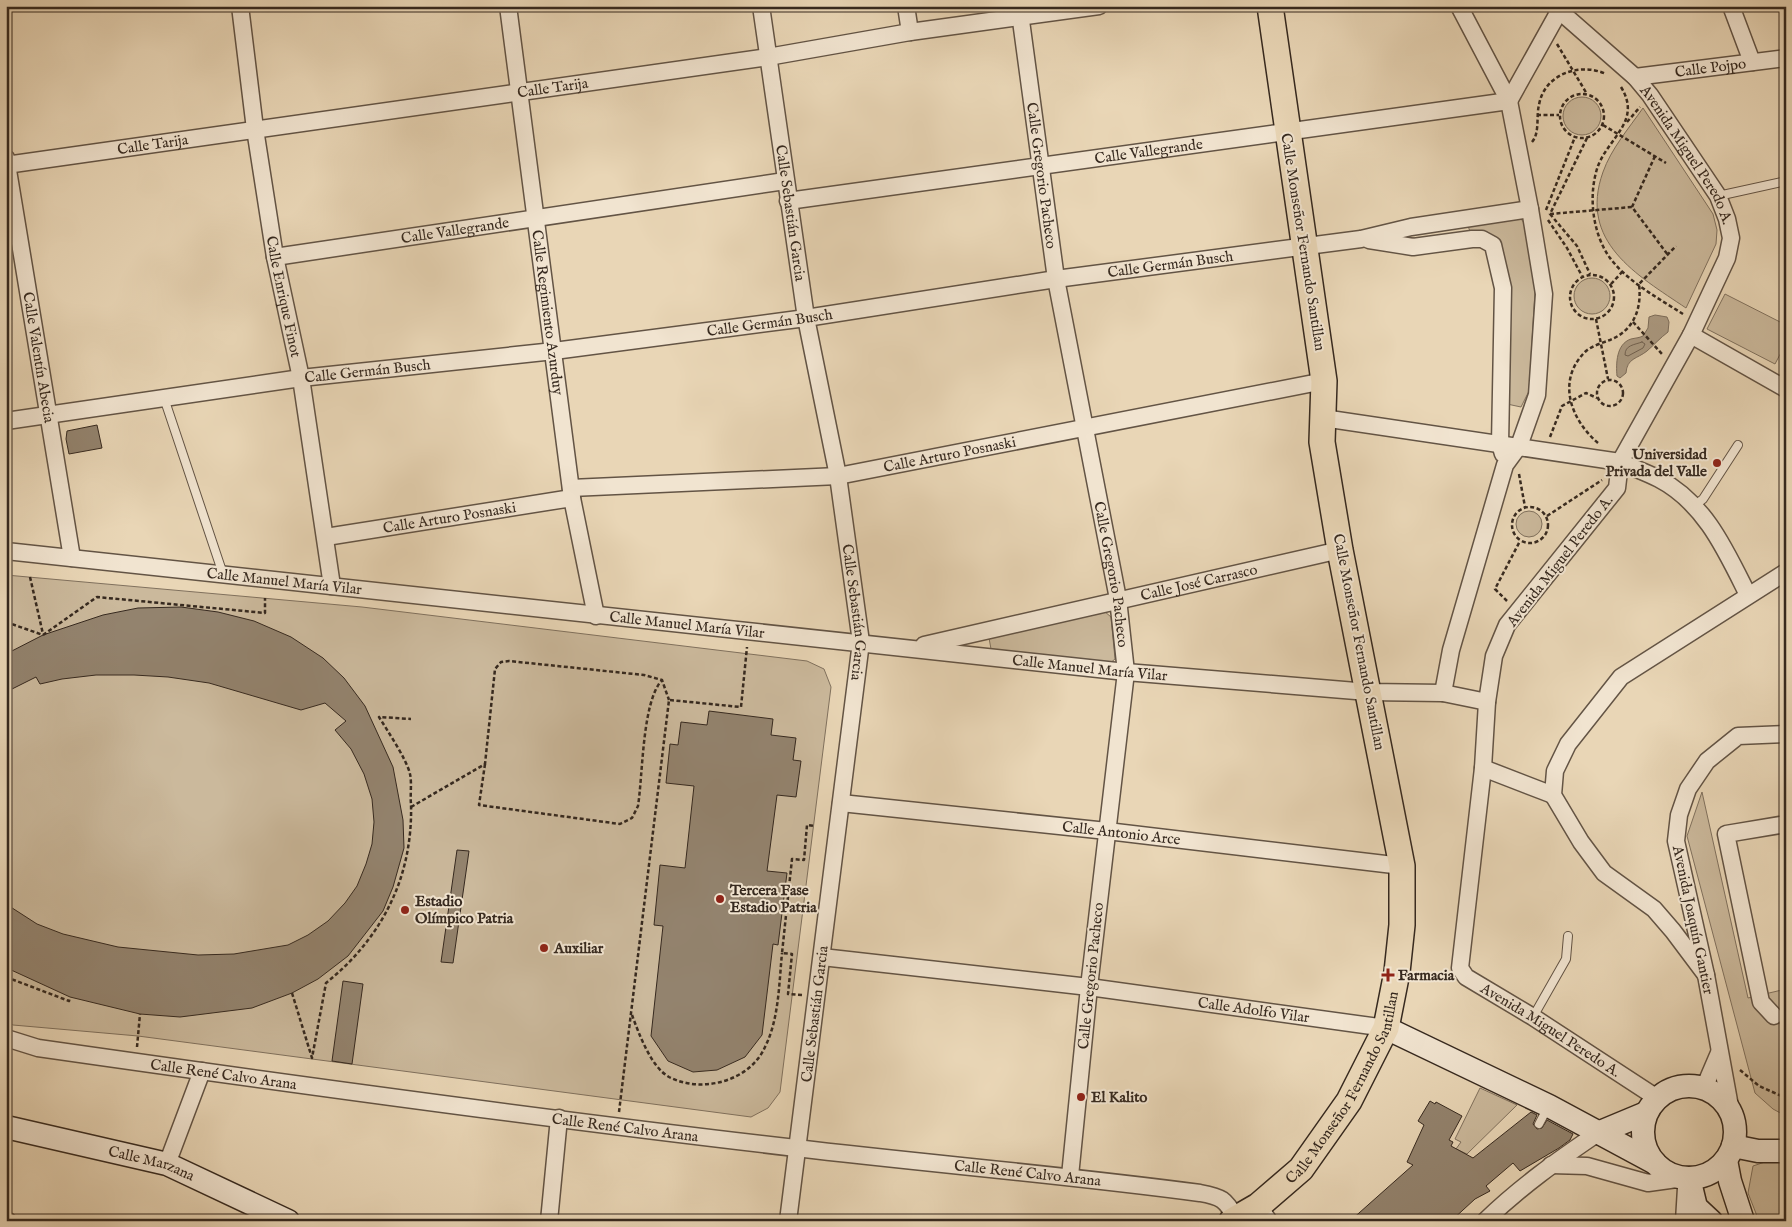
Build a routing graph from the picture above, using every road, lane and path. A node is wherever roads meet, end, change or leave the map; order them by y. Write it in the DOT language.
graph roads {
  1 [pos="240,6"];
  2 [pos="508,6"];
  3 [pos="761,6"];
  4 [pos="906,6"];
  5 [pos="1099,6"];
  6 [pos="1270,6"];
  7 [pos="1459,6"];
  8 [pos="1731,6"];
  9 [pos="1558,8"];
  10 [pos="1020,12"];
  11 [pos="1548,30"];
  12 [pos="910,32"];
  13 [pos="768,57"];
  14 [pos="1786,58"];
  15 [pos="1752,62"];
  16 [pos="1575,70"];
  17 [pos="1634,77"];
  18 [pos="1613,78"];
  19 [pos="1618,82"];
  20 [pos="520,91"];
  21 [pos="1587,94"];
  22 [pos="1650,95"];
  23 [pos="1509,101"];
  24 [pos="1538,115"];
  25 [pos="1559,115"];
  26 [pos="1626,123"];
  27 [pos="1602,125"];
  28 [pos="255,129"];
  29 [pos="1287,131"];
  30 [pos="1618,134"];
  31 [pos="1575,137"];
  32 [pos="1587,138"];
  33 [pos="1518,148"];
  34 [pos="1655,156"];
  35 [pos="7,163"];
  36 [pos="1666,163"];
  37 [pos="1041,165"];
  38 [pos="785,181"];
  39 [pos="1786,181"];
  40 [pos="1718,196"];
  41 [pos="788,201"];
  42 [pos="1632,207"];
  43 [pos="1593,211"];
  44 [pos="1538,212"];
  45 [pos="1550,214"];
  46 [pos="537,217"];
  47 [pos="1361,239"];
  48 [pos="1303,246"];
  49 [pos="1676,246"];
  50 [pos="1668,255"];
  51 [pos="274,257"];
  52 [pos="1622,271"];
  53 [pos="1590,274"];
  54 [pos="1582,276"];
  55 [pos="1056,278"];
  56 [pos="1611,284"];
  57 [pos="1639,284"];
  58 [pos="806,318"];
  59 [pos="1596,319"];
  60 [pos="1632,322"];
  61 [pos="1694,330"];
  62 [pos="1601,344"];
  63 [pos="1657,349"];
  64 [pos="554,352"];
  65 [pos="301,378"];
  66 [pos="1608,379"];
  67 [pos="1324,381"];
  68 [pos="1786,389"];
  69 [pos="164,398"];
  70 [pos="1597,398"];
  71 [pos="1570,402"];
  72 [pos="48,415"];
  73 [pos="1323,418"];
  74 [pos="6,421"];
  75 [pos="1086,427"];
  76 [pos="1738,445"];
  77 [pos="1545,450"];
  78 [pos="1510,452"];
  79 [pos="1619,466"];
  80 [pos="838,476"];
  81 [pos="572,493"];
  82 [pos="1694,506"];
  83 [pos="1526,507"];
  84 [pos="1546,516"];
  85 [pos="326,537"];
  86 [pos="1520,541"];
  87 [pos="1340,550"];
  88 [pos="6,551"];
  89 [pos="72,558"];
  90 [pos="1786,572"];
  91 [pos="222,574"];
  92 [pos="30,577"];
  93 [pos="332,586"];
  94 [pos="1748,595"];
  95 [pos="265,598"];
  96 [pos="1118,599"];
  97 [pos="1518,612"];
  98 [pos="596,616"];
  99 [pos="6,622"];
  100 [pos="749,632"];
  101 [pos="43,635"];
  102 [pos="861,642"];
  103 [pos="912,648"];
  104 [pos="1126,672"];
  105 [pos="662,680"];
  106 [pos="1368,692"];
  107 [pos="1443,692"];
  108 [pos="669,700"];
  109 [pos="1487,702"];
  110 [pos="411,719"];
  111 [pos="1786,734"];
  112 [pos="484,764"];
  113 [pos="1483,768"];
  114 [pos="1553,795"];
  115 [pos="841,803"];
  116 [pos="411,807"];
  117 [pos="1786,824"];
  118 [pos="814,826"];
  119 [pos="1107,831"];
  120 [pos="1402,866"];
  121 [pos="1568,936"];
  122 [pos="782,954"];
  123 [pos="822,957"];
  124 [pos="1706,975"];
  125 [pos="6,977"];
  126 [pos="1089,987"];
  127 [pos="292,993"];
  128 [pos="70,997"];
  129 [pos="817,997"];
  130 [pos="140,1014"];
  131 [pos="632,1014"];
  132 [pos="1774,1016"];
  133 [pos="1534,1017"];
  134 [pos="1386,1028"];
  135 [pos="6,1038"];
  136 [pos="1719,1053"];
  137 [pos="135,1062"];
  138 [pos="202,1071"];
  139 [pos="1704,1088"];
  140 [pos="1786,1098"];
  141 [pos="1652,1106"];
  142 [pos="1731,1112"];
  143 [pos="560,1118"];
  144 [pos="617,1126"];
  145 [pos="6,1127"];
  146 [pos="1598,1133"];
  147 [pos="798,1148"];
  148 [pos="1786,1151"];
  149 [pos="1729,1153"];
  150 [pos="1655,1163"];
  151 [pos="167,1164"];
  152 [pos="1551,1165"];
  153 [pos="1070,1176"];
  154 [pos="1687,1178"];
  155 [pos="1263,1213"];
  156 [pos="1234,1220"];
  157 [pos="288,1221"];
  158 [pos="549,1221"];
  159 [pos="788,1221"];
  160 [pos="1485,1221"];
  161 [pos="1684,1221"];
  162 [pos="1711,1221"];
  163 [pos="1743,1221"];
  1 -- 28 [label="street, Calle Enrique Finot"];
  2 -- 20 [label="street, Calle Regimiento Azurduy"];
  3 -- 13 [label="street, Calle Sebastián Garcia"];
  4 -- 12 [label="street"];
  5 -- 10 [label="street, Calle Tarija"];
  6 -- 29 [label="main road, Calle Monseñor Fernando Santillan"];
  7 -- 23 [label="street"];
  8 -- 15 [label="street"];
  9 -- 11 [label="street"];
  9 -- 17 [label="street, Avenida Miguel Peredo A."];
  10 -- 12 [label="street, Calle Tarija"];
  10 -- 37 [label="street, Calle Gregorio Pacheco"];
  11 -- 16 [label="path"];
  11 -- 23 [label="street"];
  12 -- 13 [label="street, Calle Tarija"];
  13 -- 20 [label="street, Calle Tarija"];
  13 -- 38 [label="street, Calle Sebastián Garcia"];
  14 -- 15 [label="street, Calle Pojpo"];
  15 -- 17 [label="street, Calle Pojpo"];
  16 -- 18 [label="path"];
  16 -- 21 [label="path"];
  16 -- 24 [label="path"];
  17 -- 22 [label="street, Avenida Miguel Peredo A."];
  19 -- 26 [label="path"];
  20 -- 28 [label="street, Calle Tarija"];
  20 -- 46 [label="street, Calle Regimiento Azurduy"];
  21 -- 25 [label="path"];
  21 -- 27 [label="path"];
  22 -- 26 [label="path"];
  22 -- 40 [label="street, Avenida Miguel Peredo A."];
  23 -- 29 [label="street, Calle Vallegrande"];
  23 -- 33 [label="street"];
  24 -- 25 [label="path"];
  24 -- 33 [label="path"];
  25 -- 31 [label="path"];
  26 -- 30 [label="path"];
  27 -- 30 [label="path"];
  27 -- 32 [label="path"];
  28 -- 35 [label="street, Calle Tarija"];
  28 -- 51 [label="street, Calle Enrique Finot"];
  29 -- 37 [label="street, Calle Vallegrande"];
  29 -- 48 [label="main road, Calle Monseñor Fernando Santillan"];
  30 -- 34 [label="path"];
  30 -- 43 [label="path"];
  31 -- 32 [label="path"];
  31 -- 44 [label="path"];
  32 -- 45 [label="path"];
  33 -- 44 [label="street"];
  34 -- 36 [label="path"];
  34 -- 42 [label="path"];
  35 -- 72 [label="street, Calle Valentín Abecia"];
  37 -- 41 [label="street, Calle Vallegrande"];
  37 -- 55 [label="street, Calle Gregorio Pacheco"];
  38 -- 41 [label="street, Calle Sebastián Garcia"];
  38 -- 46 [label="street, Calle Vallegrande"];
  39 -- 40 [label="lane"];
  40 -- 61 [label="street, Avenida Miguel Peredo A."];
  41 -- 58 [label="street, Calle Sebastián Garcia"];
  42 -- 43 [label="path"];
  42 -- 50 [label="path"];
  43 -- 45 [label="path"];
  43 -- 52 [label="path"];
  44 -- 45 [label="path"];
  44 -- 47 [label="street, Calle Germán Busch"];
  44 -- 54 [label="path"];
  44 -- 78 [label="street"];
  45 -- 53 [label="path"];
  46 -- 51 [label="street, Calle Vallegrande"];
  46 -- 64 [label="street, Calle Regimiento Azurduy"];
  47 -- 48 [label="street, Calle Germán Busch"];
  47 -- 78 [label="street"];
  48 -- 55 [label="street, Calle Germán Busch"];
  48 -- 67 [label="main road, Calle Monseñor Fernando Santillan"];
  49 -- 50 [label="path"];
  50 -- 57 [label="path"];
  51 -- 65 [label="street, Calle Enrique Finot"];
  52 -- 56 [label="path"];
  52 -- 57 [label="path"];
  53 -- 54 [label="path"];
  53 -- 56 [label="path"];
  54 -- 59 [label="path"];
  55 -- 58 [label="street, Calle Germán Busch"];
  55 -- 75 [label="street, Calle Gregorio Pacheco"];
  56 -- 59 [label="path"];
  57 -- 60 [label="path"];
  57 -- 61 [label="path"];
  58 -- 64 [label="street, Calle Germán Busch"];
  58 -- 80 [label="street, Calle Sebastián Garcia"];
  59 -- 62 [label="path"];
  60 -- 62 [label="path"];
  60 -- 63 [label="path"];
  61 -- 68 [label="street"];
  61 -- 79 [label="street, Avenida Miguel Peredo A."];
  62 -- 66 [label="path"];
  62 -- 71 [label="path"];
  64 -- 65 [label="street, Calle Germán Busch"];
  64 -- 81 [label="street, Calle Regimiento Azurduy"];
  65 -- 69 [label="street, Calle Germán Busch"];
  65 -- 85 [label="street, Calle Enrique Finot"];
  66 -- 70 [label="path"];
  66 -- 70 [label="path"];
  67 -- 73 [label="main road, Calle Monseñor Fernando Santillan"];
  67 -- 75 [label="street, Calle Arturo Posnaski"];
  69 -- 72 [label="street, Calle Germán Busch"];
  69 -- 91 [label="lane"];
  70 -- 71 [label="path"];
  71 -- 77 [label="path"];
  71 -- 79 [label="path"];
  72 -- 74 [label="street, Calle Germán Busch"];
  72 -- 89 [label="street, Calle Valentín Abecia"];
  73 -- 78 [label="street"];
  73 -- 87 [label="main road, Calle Monseñor Fernando Santillan"];
  75 -- 80 [label="street, Calle Arturo Posnaski"];
  75 -- 96 [label="street, Calle Gregorio Pacheco"];
  76 -- 82 [label="lane"];
  77 -- 78 [label="street"];
  77 -- 79 [label="street"];
  78 -- 83 [label="path"];
  78 -- 107 [label="street"];
  79 -- 82 [label="street"];
  79 -- 84 [label="path"];
  79 -- 97 [label="street, Avenida Miguel Peredo A."];
  80 -- 81 [label="street, Calle Arturo Posnaski"];
  80 -- 102 [label="street, Calle Sebastián Garcia"];
  81 -- 85 [label="street, Calle Arturo Posnaski"];
  81 -- 98 [label="street, Calle Regimiento Azurduy"];
  82 -- 94 [label="street"];
  83 -- 84 [label="path"];
  83 -- 86 [label="path"];
  84 -- 86 [label="path"];
  85 -- 93 [label="street, Calle Enrique Finot"];
  86 -- 97 [label="path"];
  87 -- 96 [label="street, Calle José Carrasco"];
  87 -- 106 [label="main road, Calle Monseñor Fernando Santillan"];
  88 -- 89 [label="street, Calle Manuel María Vilar"];
  89 -- 91 [label="street, Calle Manuel María Vilar"];
  90 -- 94 [label="street"];
  91 -- 93 [label="street, Calle Manuel María Vilar"];
  92 -- 101 [label="path"];
  93 -- 98 [label="street, Calle Manuel María Vilar"];
  94 -- 114 [label="street"];
  95 -- 101 [label="path"];
  96 -- 103 [label="street, Calle José Carrasco"];
  96 -- 104 [label="street, Calle Gregorio Pacheco"];
  97 -- 109 [label="street, Avenida Miguel Peredo A."];
  98 -- 100 [label="street, Calle Manuel María Vilar"];
  99 -- 101 [label="path"];
  100 -- 102 [label="street, Calle Manuel María Vilar"];
  100 -- 108 [label="path"];
  102 -- 103 [label="street, Calle Manuel María Vilar"];
  102 -- 115 [label="street, Calle Sebastián Garcia"];
  103 -- 104 [label="street, Calle Manuel María Vilar"];
  104 -- 106 [label="street, Calle Manuel María Vilar"];
  104 -- 119 [label="street, Calle Gregorio Pacheco"];
  105 -- 108 [label="path"];
  105 -- 112 [label="path"];
  105 -- 112 [label="path"];
  106 -- 107 [label="street, Calle Manuel María Vilar"];
  106 -- 120 [label="main road, Calle Monseñor Fernando Santillan"];
  107 -- 109 [label="street, Calle Manuel María Vilar"];
  108 -- 131 [label="path"];
  109 -- 113 [label="street, Avenida Miguel Peredo A."];
  110 -- 116 [label="path"];
  111 -- 124 [label="street, Avenida Joaquín Gantier"];
  112 -- 116 [label="path"];
  113 -- 114 [label="street"];
  113 -- 133 [label="street, Avenida Miguel Peredo A."];
  114 -- 124 [label="street"];
  115 -- 119 [label="street, Calle Antonio Arce"];
  115 -- 123 [label="street, Calle Sebastián Garcia"];
  116 -- 127 [label="path"];
  117 -- 132 [label="street"];
  118 -- 122 [label="path"];
  119 -- 120 [label="street, Calle Antonio Arce"];
  119 -- 126 [label="street, Calle Gregorio Pacheco"];
  120 -- 134 [label="main road, Calle Monseñor Fernando Santillan"];
  121 -- 133 [label="lane"];
  122 -- 129 [label="path"];
  122 -- 131 [label="path"];
  123 -- 126 [label="street, Calle Adolfo Vilar"];
  123 -- 129 [label="street, Calle Sebastián Garcia"];
  124 -- 136 [label="street, Avenida Joaquín Gantier"];
  125 -- 128 [label="path"];
  126 -- 134 [label="street, Calle Adolfo Vilar"];
  126 -- 153 [label="street, Calle Gregorio Pacheco"];
  129 -- 147 [label="street, Calle Sebastián Garcia"];
  130 -- 137 [label="path"];
  131 -- 144 [label="path"];
  133 -- 141 [label="street, Avenida Miguel Peredo A."];
  134 -- 146 [label="main road, Calle Adolfo Vilar"];
  134 -- 155 [label="main road, Calle Monseñor Fernando Santillan"];
  135 -- 137 [label="street, Calle René Calvo Arana"];
  136 -- 139 [label="street"];
  136 -- 140 [label="path"];
  136 -- 142 [label="street, Avenida Joaquín Gantier"];
  137 -- 138 [label="street, Calle René Calvo Arana"];
  138 -- 143 [label="street, Calle René Calvo Arana"];
  138 -- 151 [label="street"];
  139 -- 141 [label="main road"];
  139 -- 142 [label="main road"];
  141 -- 146 [label="main road"];
  141 -- 150 [label="main road"];
  142 -- 149 [label="main road"];
  143 -- 144 [label="street, Calle René Calvo Arana"];
  143 -- 158 [label="street"];
  144 -- 147 [label="street, Calle René Calvo Arana"];
  145 -- 151 [label="main road, Calle Marzana"];
  146 -- 150 [label="main road, Calle Adolfo Vilar"];
  146 -- 152 [label="street"];
  147 -- 153 [label="street, Calle René Calvo Arana"];
  147 -- 159 [label="street, Calle Sebastián Garcia"];
  148 -- 149 [label="main road"];
  149 -- 154 [label="main road"];
  149 -- 163 [label="main road"];
  150 -- 154 [label="main road"];
  151 -- 157 [label="main road, Calle Marzana"];
  152 -- 154 [label="street"];
  152 -- 160 [label="street"];
  153 -- 156 [label="street, Calle René Calvo Arana"];
  154 -- 161 [label="street"];
  154 -- 162 [label="main road"];
  155 -- 156 [label="main road, Calle Monseñor Fernando Santillan"];
}
